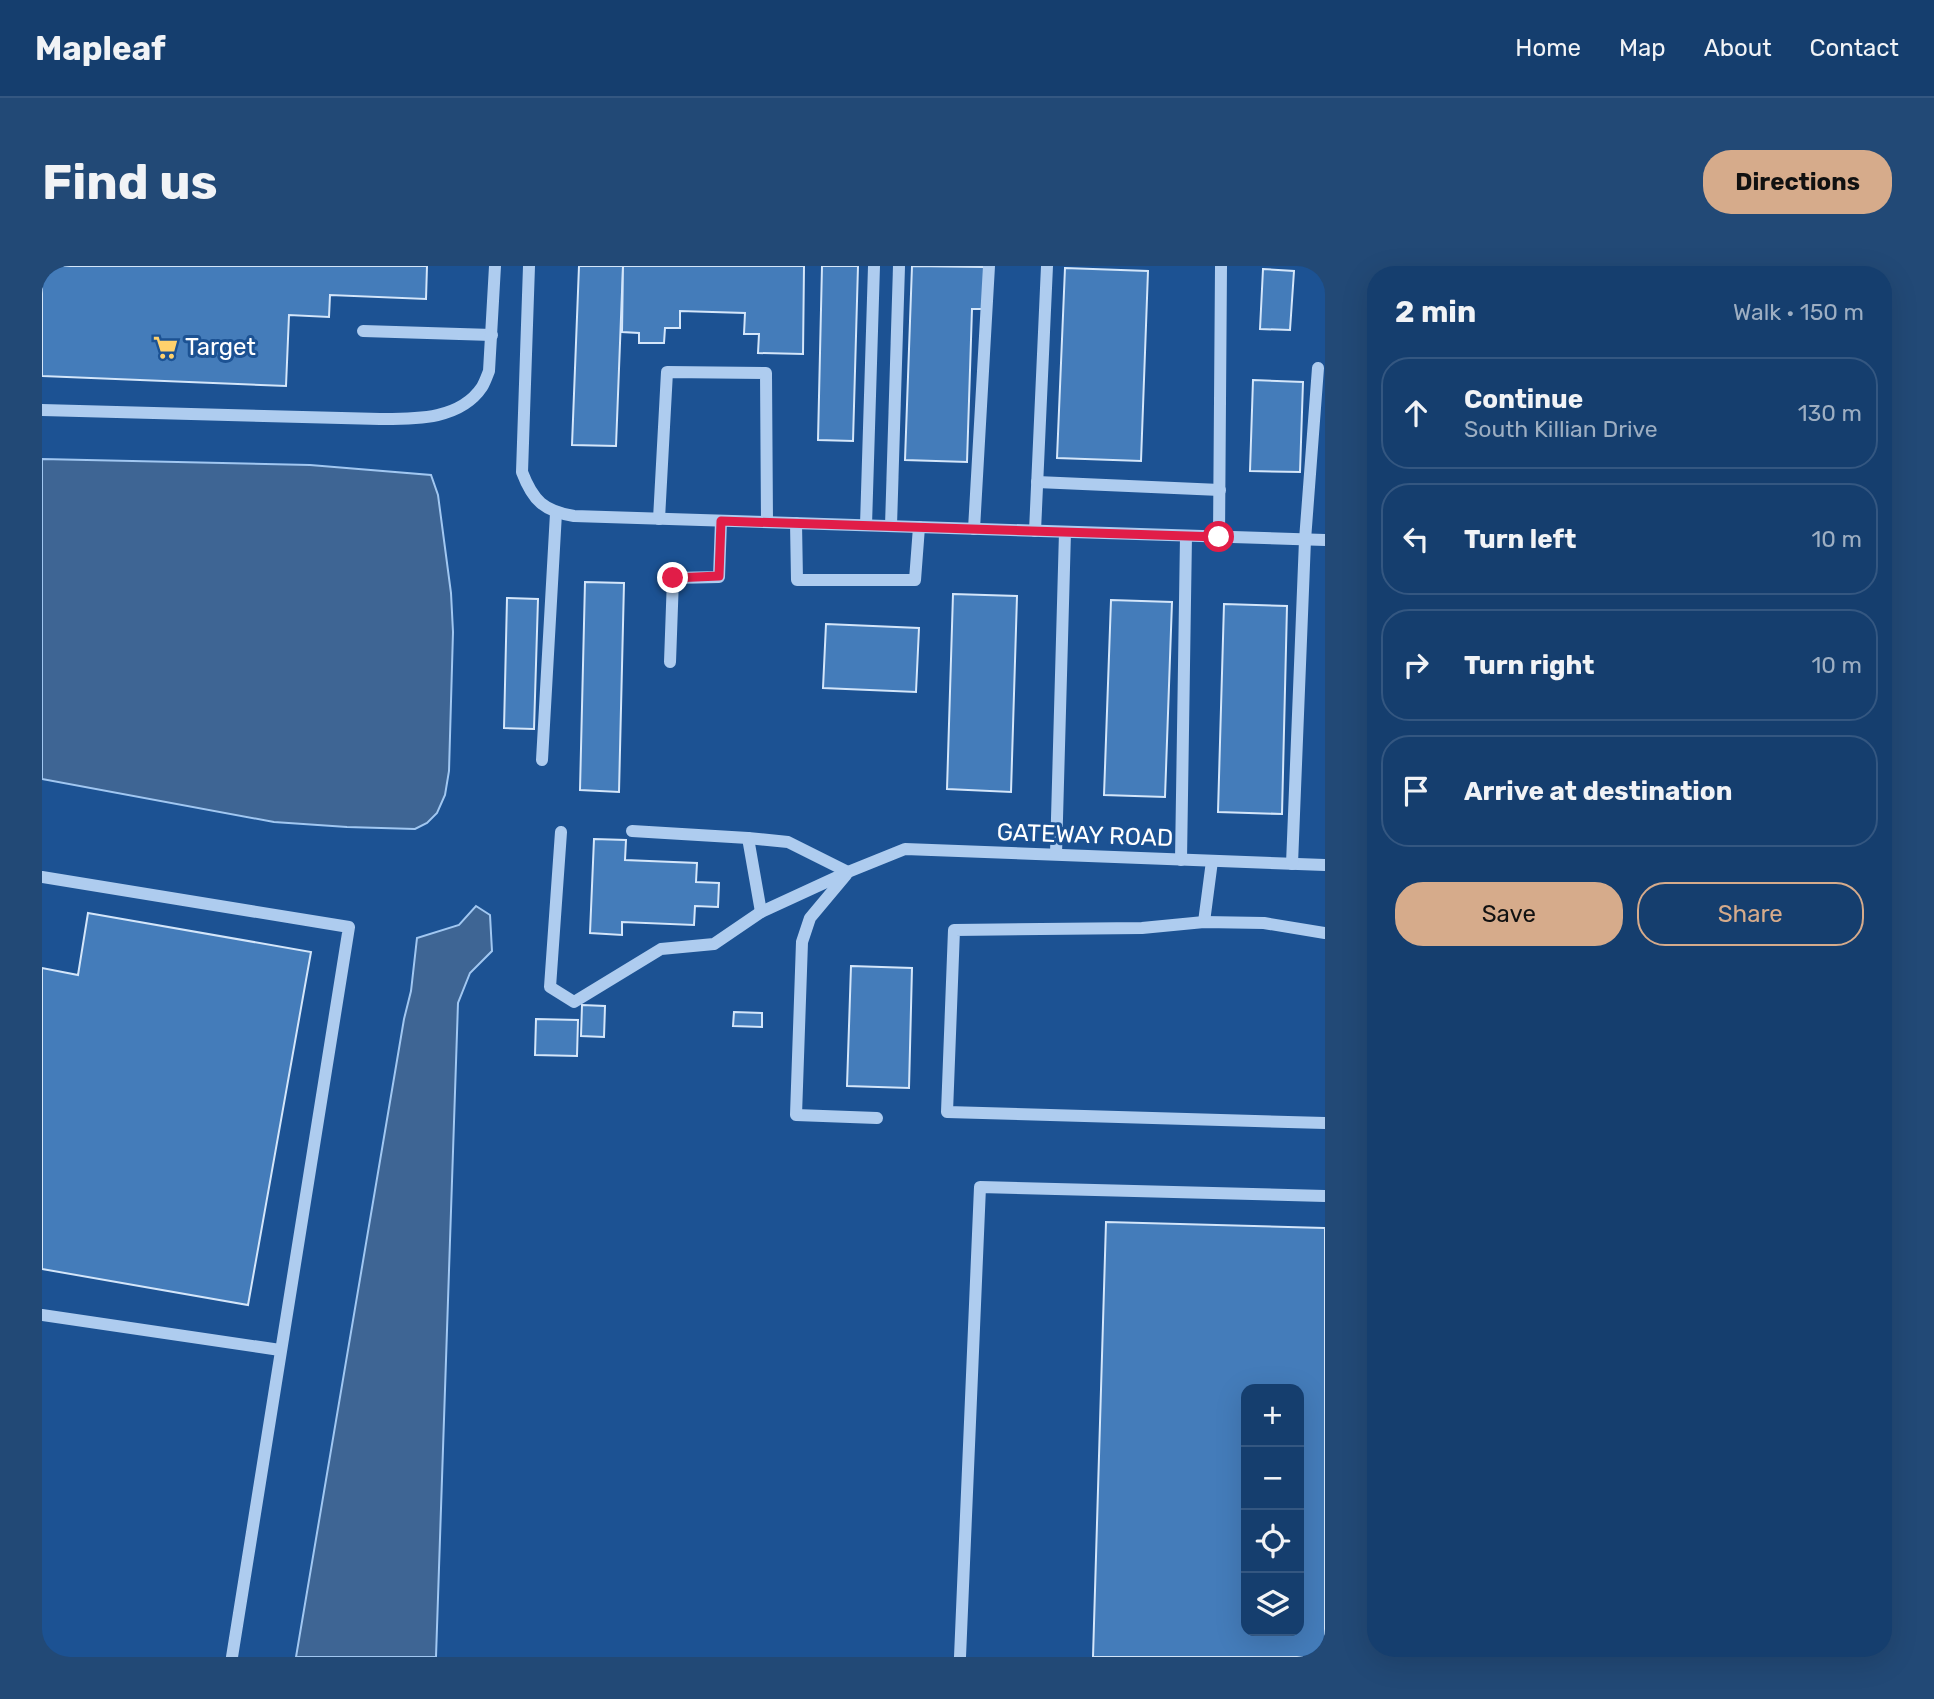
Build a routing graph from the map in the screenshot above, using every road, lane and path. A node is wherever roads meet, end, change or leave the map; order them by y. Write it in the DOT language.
graph roads {
  1 [pos="495,266"];
  2 [pos="529,266"];
  3 [pos="874,266"];
  4 [pos="899,266"];
  5 [pos="989,266"];
  6 [pos="1047,266"];
  7 [pos="1221,266"];
  8 [pos="363,331"];
  9 [pos="492,335"];
  10 [pos="1318,368"];
  11 [pos="42,410"];
  12 [pos="1037,482"];
  13 [pos="1220,490"];
  14 [pos="555,513"];
  15 [pos="659,519"];
  16 [pos="721,521"];
  17 [pos="767,523"];
  18 [pos="796,523"];
  19 [pos="866,525"];
  20 [pos="891,526"];
  21 [pos="919,527"];
  22 [pos="974,529"];
  23 [pos="1035,531"];
  24 [pos="1065,532"];
  25 [pos="1186,536"];
  26 [pos="1219,537"];
  27 [pos="1305,540"];
  28 [pos="1325,540"];
  29 [pos="670,662"];
  30 [pos="542,760"];
  31 [pos="632,831"];
  32 [pos="561,832"];
  33 [pos="748,838"];
  34 [pos="1056,855"];
  35 [pos="1181,860"];
  36 [pos="1212,861"];
  37 [pos="1292,864"];
  38 [pos="1325,865"];
  39 [pos="848,872"];
  40 [pos="42,877"];
  41 [pos="761,912"];
  42 [pos="1204,922"];
  43 [pos="1325,933"];
  44 [pos="877,1118"];
  45 [pos="1325,1122"];
  46 [pos="1325,1196"];
  47 [pos="42,1315"];
  48 [pos="281,1350"];
  49 [pos="232,1657"];
  50 [pos="960,1657"];
  1 -- 9 [label="street"];
  2 -- 14 [label="street"];
  3 -- 19 [label="street"];
  4 -- 20 [label="street"];
  5 -- 22 [label="street"];
  6 -- 12 [label="street"];
  7 -- 13 [label="street"];
  8 -- 9 [label="street"];
  9 -- 11 [label="street"];
  10 -- 27 [label="street"];
  12 -- 13 [label="street"];
  12 -- 23 [label="street"];
  13 -- 26 [label="street"];
  14 -- 15 [label="street"];
  14 -- 30 [label="street"];
  15 -- 16 [label="street"];
  15 -- 17 [label="street"];
  16 -- 17 [label="street"];
  16 -- 29 [label="street"];
  17 -- 18 [label="street"];
  18 -- 19 [label="street"];
  18 -- 21 [label="street"];
  19 -- 20 [label="street"];
  20 -- 21 [label="street"];
  21 -- 22 [label="street"];
  22 -- 23 [label="street"];
  23 -- 24 [label="street"];
  24 -- 25 [label="street"];
  24 -- 34 [label="street"];
  25 -- 26 [label="street"];
  25 -- 35 [label="street"];
  26 -- 27 [label="street"];
  27 -- 28 [label="street"];
  27 -- 37 [label="street"];
  31 -- 33 [label="street"];
  32 -- 41 [label="street, GATEWAY ROAD"];
  33 -- 39 [label="street"];
  33 -- 41 [label="street"];
  34 -- 35 [label="street, GATEWAY ROAD"];
  34 -- 39 [label="street, GATEWAY ROAD"];
  35 -- 36 [label="street, GATEWAY ROAD"];
  36 -- 37 [label="street, GATEWAY ROAD"];
  36 -- 42 [label="street"];
  37 -- 38 [label="street, GATEWAY ROAD"];
  39 -- 41 [label="street, GATEWAY ROAD"];
  39 -- 44 [label="street"];
  40 -- 48 [label="street"];
  42 -- 43 [label="street"];
  42 -- 45 [label="street"];
  46 -- 50 [label="street"];
  47 -- 48 [label="street"];
  48 -- 49 [label="street"];
}
